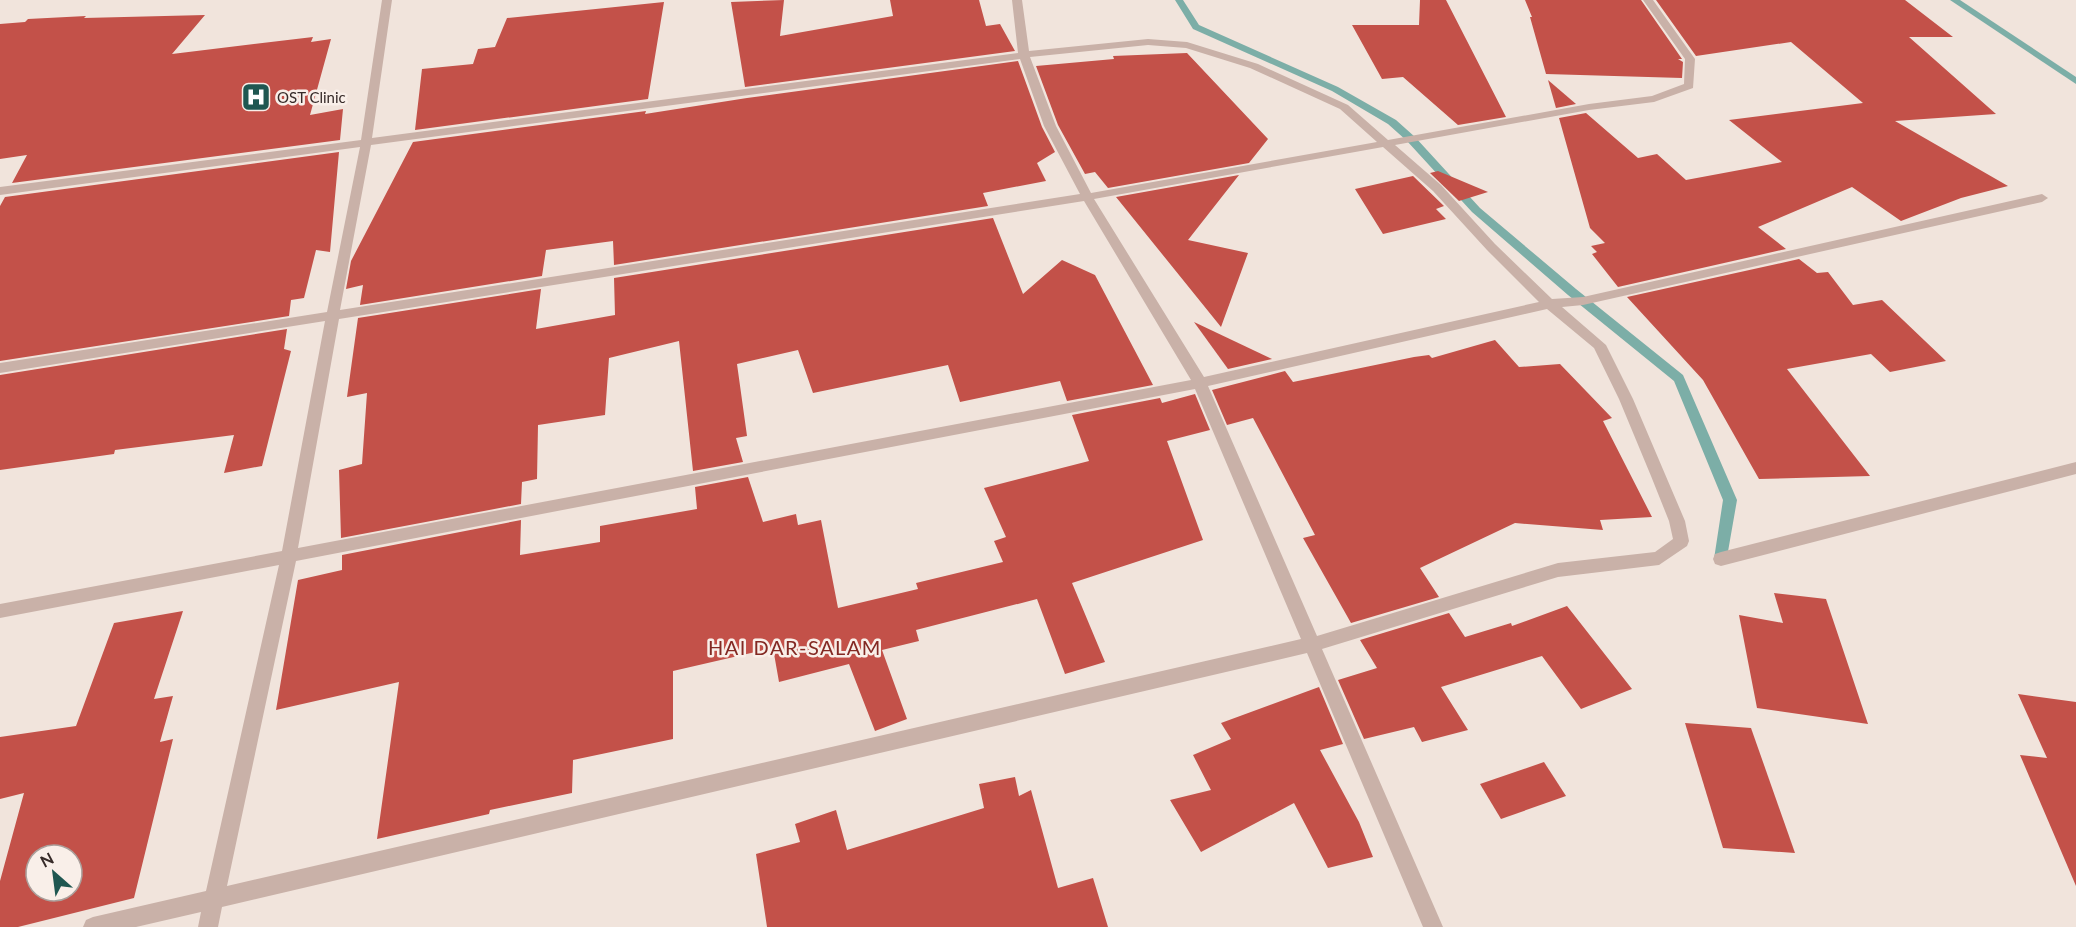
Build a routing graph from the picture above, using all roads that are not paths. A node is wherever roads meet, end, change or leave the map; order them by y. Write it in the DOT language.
graph roads {
  1 [pos="387,0"];
  2 [pos="1017,0"];
  3 [pos="1648,0"];
  4 [pos="1024,55"];
  5 [pos="366,143"];
  6 [pos="1384,144"];
  7 [pos="0,191"];
  8 [pos="1087,197"];
  9 [pos="2042,198"];
  10 [pos="1549,304"];
  11 [pos="333,314"];
  12 [pos="0,368"];
  13 [pos="1200,383"];
  14 [pos="2076,468"];
  15 [pos="289,556"];
  16 [pos="1721,558"];
  17 [pos="0,611"];
  18 [pos="1313,644"];
  19 [pos="214,898"];
  20 [pos="93,927"];
  21 [pos="208,927"];
  22 [pos="1433,927"];
  1 -- 5 [label="street"];
  2 -- 4 [label="street"];
  3 -- 6 [label="street"];
  4 -- 5 [label="street"];
  4 -- 6 [label="street"];
  4 -- 8 [label="street"];
  5 -- 7 [label="street"];
  5 -- 11 [label="street"];
  6 -- 8 [label="street"];
  6 -- 10 [label="street"];
  8 -- 11 [label="street"];
  8 -- 13 [label="street"];
  9 -- 10 [label="street"];
  10 -- 13 [label="street"];
  10 -- 18 [label="street"];
  11 -- 12 [label="street"];
  11 -- 15 [label="street"];
  13 -- 15 [label="street"];
  13 -- 18 [label="street"];
  14 -- 16 [label="street"];
  15 -- 17 [label="street"];
  15 -- 19 [label="street"];
  18 -- 19 [label="street"];
  18 -- 22 [label="street"];
  19 -- 20 [label="street"];
  19 -- 21 [label="street"];
}
